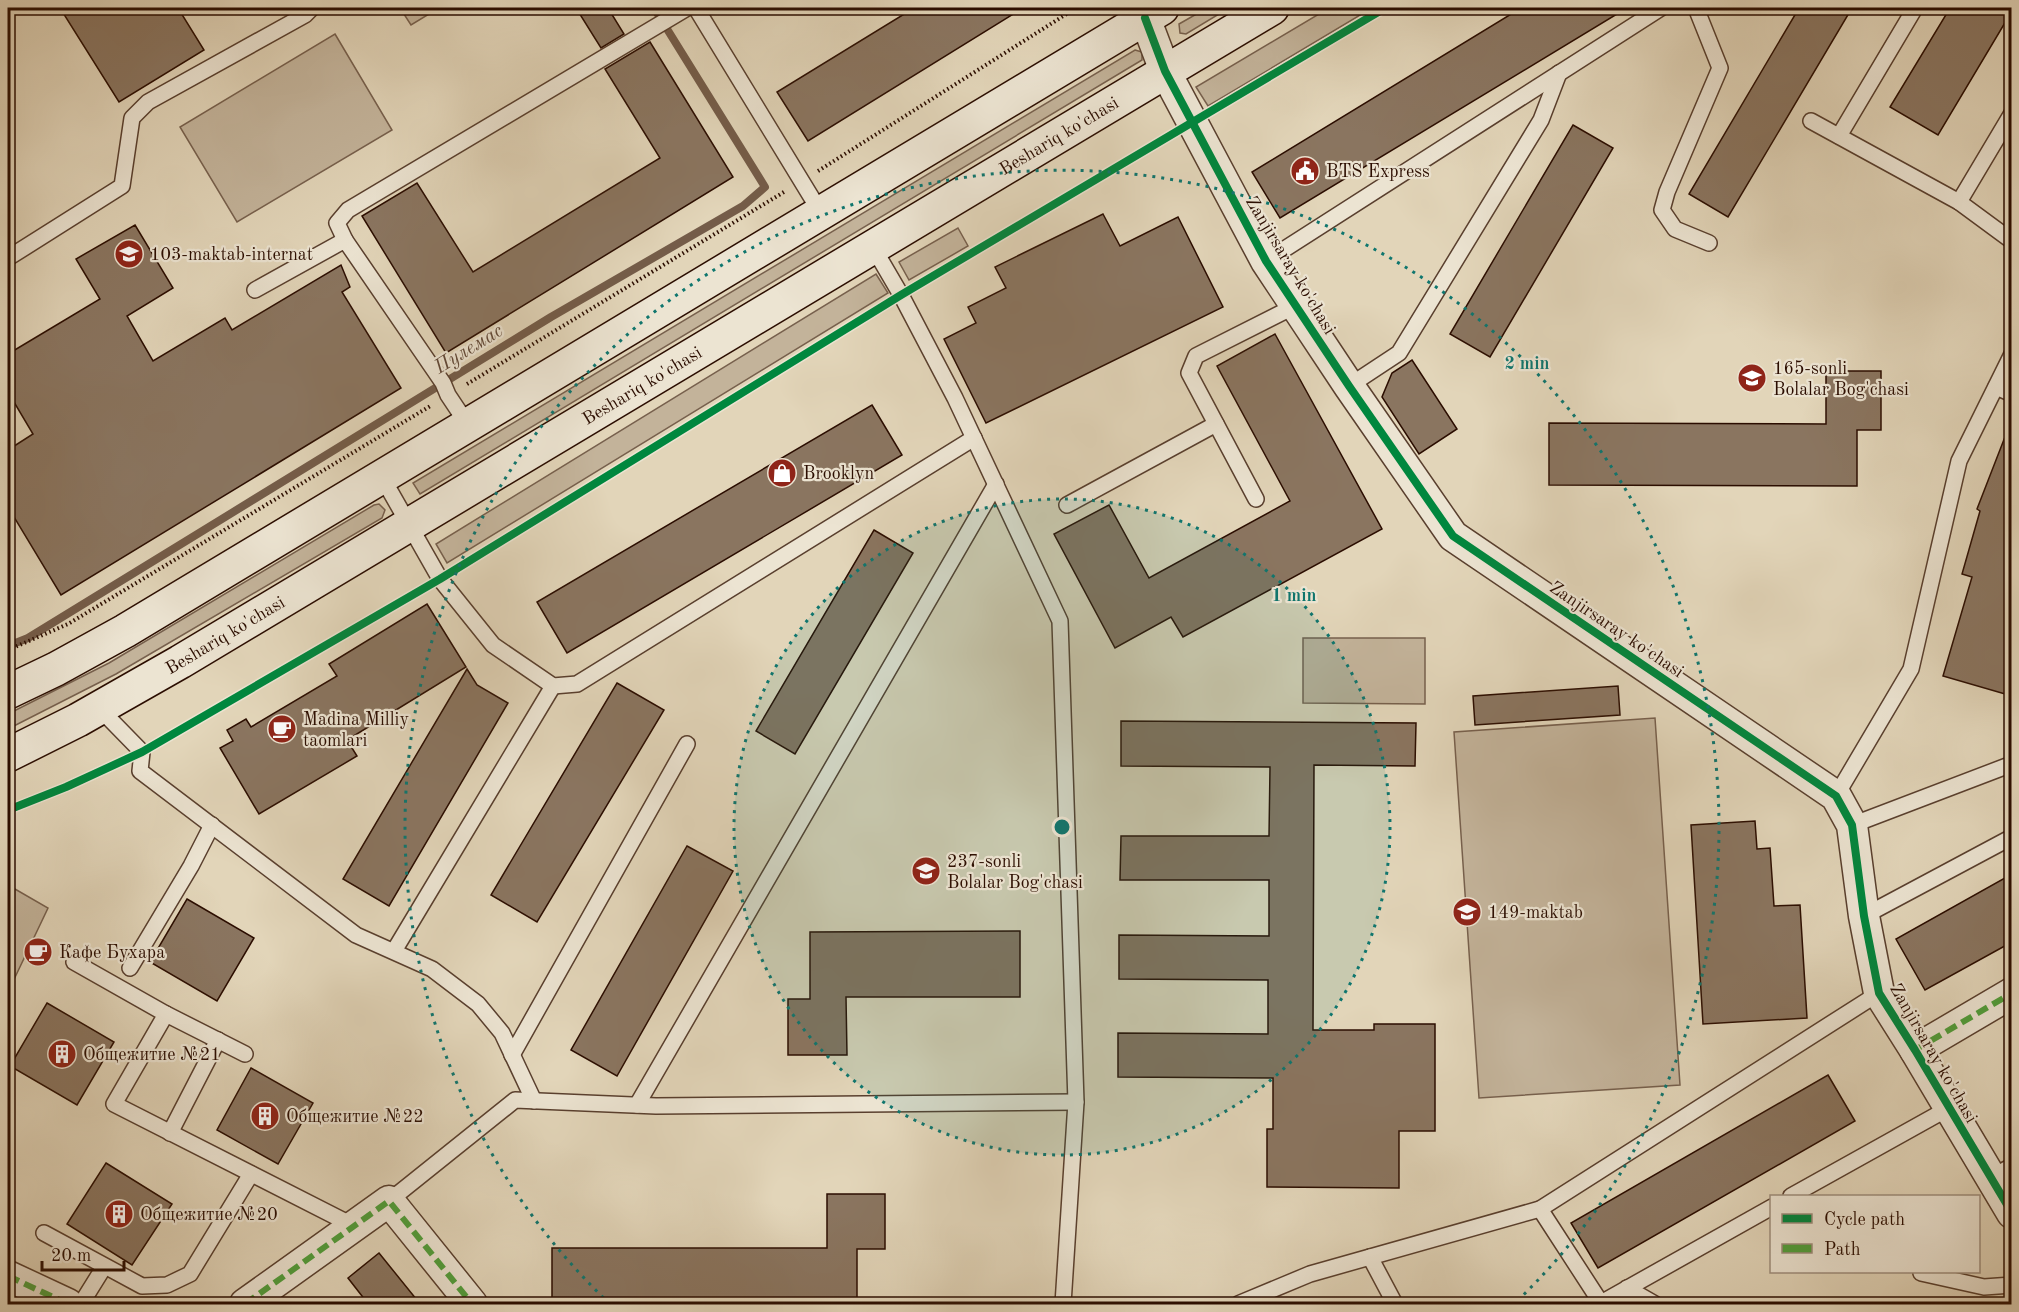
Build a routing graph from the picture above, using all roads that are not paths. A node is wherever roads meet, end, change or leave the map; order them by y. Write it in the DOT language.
graph roads {
  1 [pos="312,8"];
  2 [pos="687,8"];
  3 [pos="696,8"];
  4 [pos="1272,8"];
  5 [pos="1661,8"];
  6 [pos="1696,8"];
  7 [pos="1915,8"];
  8 [pos="1153,13"];
  9 [pos="1165,71"];
  10 [pos="1559,73"];
  11 [pos="2012,113"];
  12 [pos="1811,121"];
  13 [pos="1839,136"];
  14 [pos="1959,202"];
  15 [pos="822,213"];
  16 [pos="345,240"];
  17 [pos="2012,241"];
  18 [pos="1709,243"];
  19 [pos="873,247"];
  20 [pos="8,258"];
  21 [pos="1266,261"];
  22 [pos="255,290"];
  23 [pos="1295,306"];
  24 [pos="2012,354"];
  25 [pos="1348,386"];
  26 [pos="1996,387"];
  27 [pos="2012,394"];
  28 [pos="1216,424"];
  29 [pos="468,425"];
  30 [pos="975,438"];
  31 [pos="382,477"];
  32 [pos="996,484"];
  33 [pos="1256,499"];
  34 [pos="1067,505"];
  35 [pos="410,524"];
  36 [pos="553,686"];
  37 [pos="8,692"];
  38 [pos="99,708"];
  39 [pos="687,744"];
  40 [pos="8,755"];
  41 [pos="2012,764"];
  42 [pos="1836,796"];
  43 [pos="212,825"];
  44 [pos="1852,825"];
  45 [pos="2012,837"];
  46 [pos="1864,916"];
  47 [pos="394,951"];
  48 [pos="74,962"];
  49 [pos="130,968"];
  50 [pos="1879,993"];
  51 [pos="2012,993"];
  52 [pos="166,1014"];
  53 [pos="218,1040"];
  54 [pos="1914,1050"];
  55 [pos="245,1054"];
  56 [pos="512,1055"];
  57 [pos="534,1101"];
  58 [pos="1076,1102"];
  59 [pos="636,1105"];
  60 [pos="1949,1108"];
  61 [pos="170,1133"];
  62 [pos="2001,1172"];
  63 [pos="251,1174"];
  64 [pos="1795,1195"];
  65 [pos="389,1201"];
  66 [pos="1770,1208"];
  67 [pos="1540,1209"];
  68 [pos="2012,1213"];
  69 [pos="354,1226"];
  70 [pos="44,1233"];
  71 [pos="1370,1257"];
  72 [pos="104,1266"];
  73 [pos="1921,1273"];
  74 [pos="8,1276"];
  75 [pos="2012,1285"];
  76 [pos="1627,1288"];
  77 [pos="1599,1304"];
  78 [pos="68,1305"];
  79 [pos="81,1305"];
  80 [pos="245,1305"];
  81 [pos="472,1305"];
  82 [pos="1063,1305"];
  83 [pos="1238,1305"];
  84 [pos="1395,1305"];
  85 [pos="1655,1305"];
  1 -- 20 [label="lane"];
  2 -- 16 [label="lane"];
  3 -- 15 [label="lane"];
  4 -- 9 [label="main road, Beshariq ko'chasi"];
  5 -- 10 [label="lane"];
  6 -- 18 [label="lane"];
  7 -- 13 [label="lane"];
  8 -- 9 [label="street, Zanjirsaray ko'chasi"];
  8 -- 15 [label="main road"];
  9 -- 19 [label="main road, Beshariq ko'chasi"];
  9 -- 21 [label="street, Zanjirsaray ko'chasi"];
  10 -- 21 [label="lane"];
  10 -- 25 [label="lane"];
  11 -- 14 [label="lane"];
  12 -- 13 [label="lane"];
  13 -- 14 [label="lane"];
  14 -- 17 [label="lane"];
  15 -- 29 [label="main road"];
  16 -- 22 [label="lane"];
  16 -- 29 [label="lane"];
  19 -- 30 [label="lane"];
  19 -- 35 [label="main road, Beshariq ko'chasi"];
  21 -- 23 [label="street, Zanjirsaray ko'chasi"];
  23 -- 25 [label="street, Zanjirsaray ko'chasi"];
  23 -- 28 [label="lane"];
  24 -- 26 [label="lane"];
  25 -- 42 [label="street, Zanjirsaray ko'chasi"];
  26 -- 27 [label="lane"];
  26 -- 42 [label="lane"];
  28 -- 33 [label="lane"];
  28 -- 34 [label="lane"];
  29 -- 31 [label="main road"];
  30 -- 32 [label="lane"];
  30 -- 36 [label="lane"];
  31 -- 35 [label="lane"];
  31 -- 37 [label="main road"];
  32 -- 58 [label="lane"];
  32 -- 59 [label="lane"];
  35 -- 36 [label="lane"];
  35 -- 38 [label="main road, Beshariq ko'chasi"];
  36 -- 47 [label="lane"];
  38 -- 40 [label="main road, Beshariq ko'chasi"];
  38 -- 43 [label="lane"];
  39 -- 56 [label="lane"];
  41 -- 44 [label="lane"];
  42 -- 44 [label="street, Zanjirsaray ko'chasi"];
  43 -- 47 [label="lane"];
  43 -- 49 [label="lane"];
  44 -- 46 [label="street, Zanjirsaray ko'chasi"];
  45 -- 46 [label="lane"];
  46 -- 50 [label="street, Zanjirsaray ko'chasi"];
  47 -- 56 [label="lane"];
  48 -- 52 [label="lane"];
  50 -- 54 [label="street, Zanjirsaray ko'chasi"];
  50 -- 67 [label="lane"];
  51 -- 54 [label="street"];
  52 -- 53 [label="lane"];
  52 -- 61 [label="lane"];
  53 -- 55 [label="lane"];
  53 -- 61 [label="lane"];
  54 -- 60 [label="street, Zanjirsaray ko'chasi"];
  56 -- 57 [label="lane"];
  57 -- 59 [label="lane"];
  57 -- 65 [label="lane"];
  58 -- 59 [label="lane"];
  58 -- 82 [label="lane"];
  60 -- 62 [label="street, Zanjirsaray ko'chasi"];
  60 -- 64 [label="lane"];
  61 -- 63 [label="lane"];
  62 -- 68 [label="street, Zanjirsaray ko'chasi"];
  63 -- 69 [label="lane"];
  63 -- 72 [label="lane"];
  65 -- 69 [label="street"];
  65 -- 81 [label="street"];
  66 -- 76 [label="lane"];
  67 -- 71 [label="lane"];
  67 -- 77 [label="lane"];
  69 -- 80 [label="street"];
  70 -- 72 [label="lane"];
  71 -- 83 [label="lane"];
  71 -- 84 [label="lane"];
  72 -- 79 [label="lane"];
  73 -- 75 [label="lane"];
  74 -- 78 [label="street"];
  76 -- 77 [label="lane"];
  76 -- 85 [label="lane"];
}
